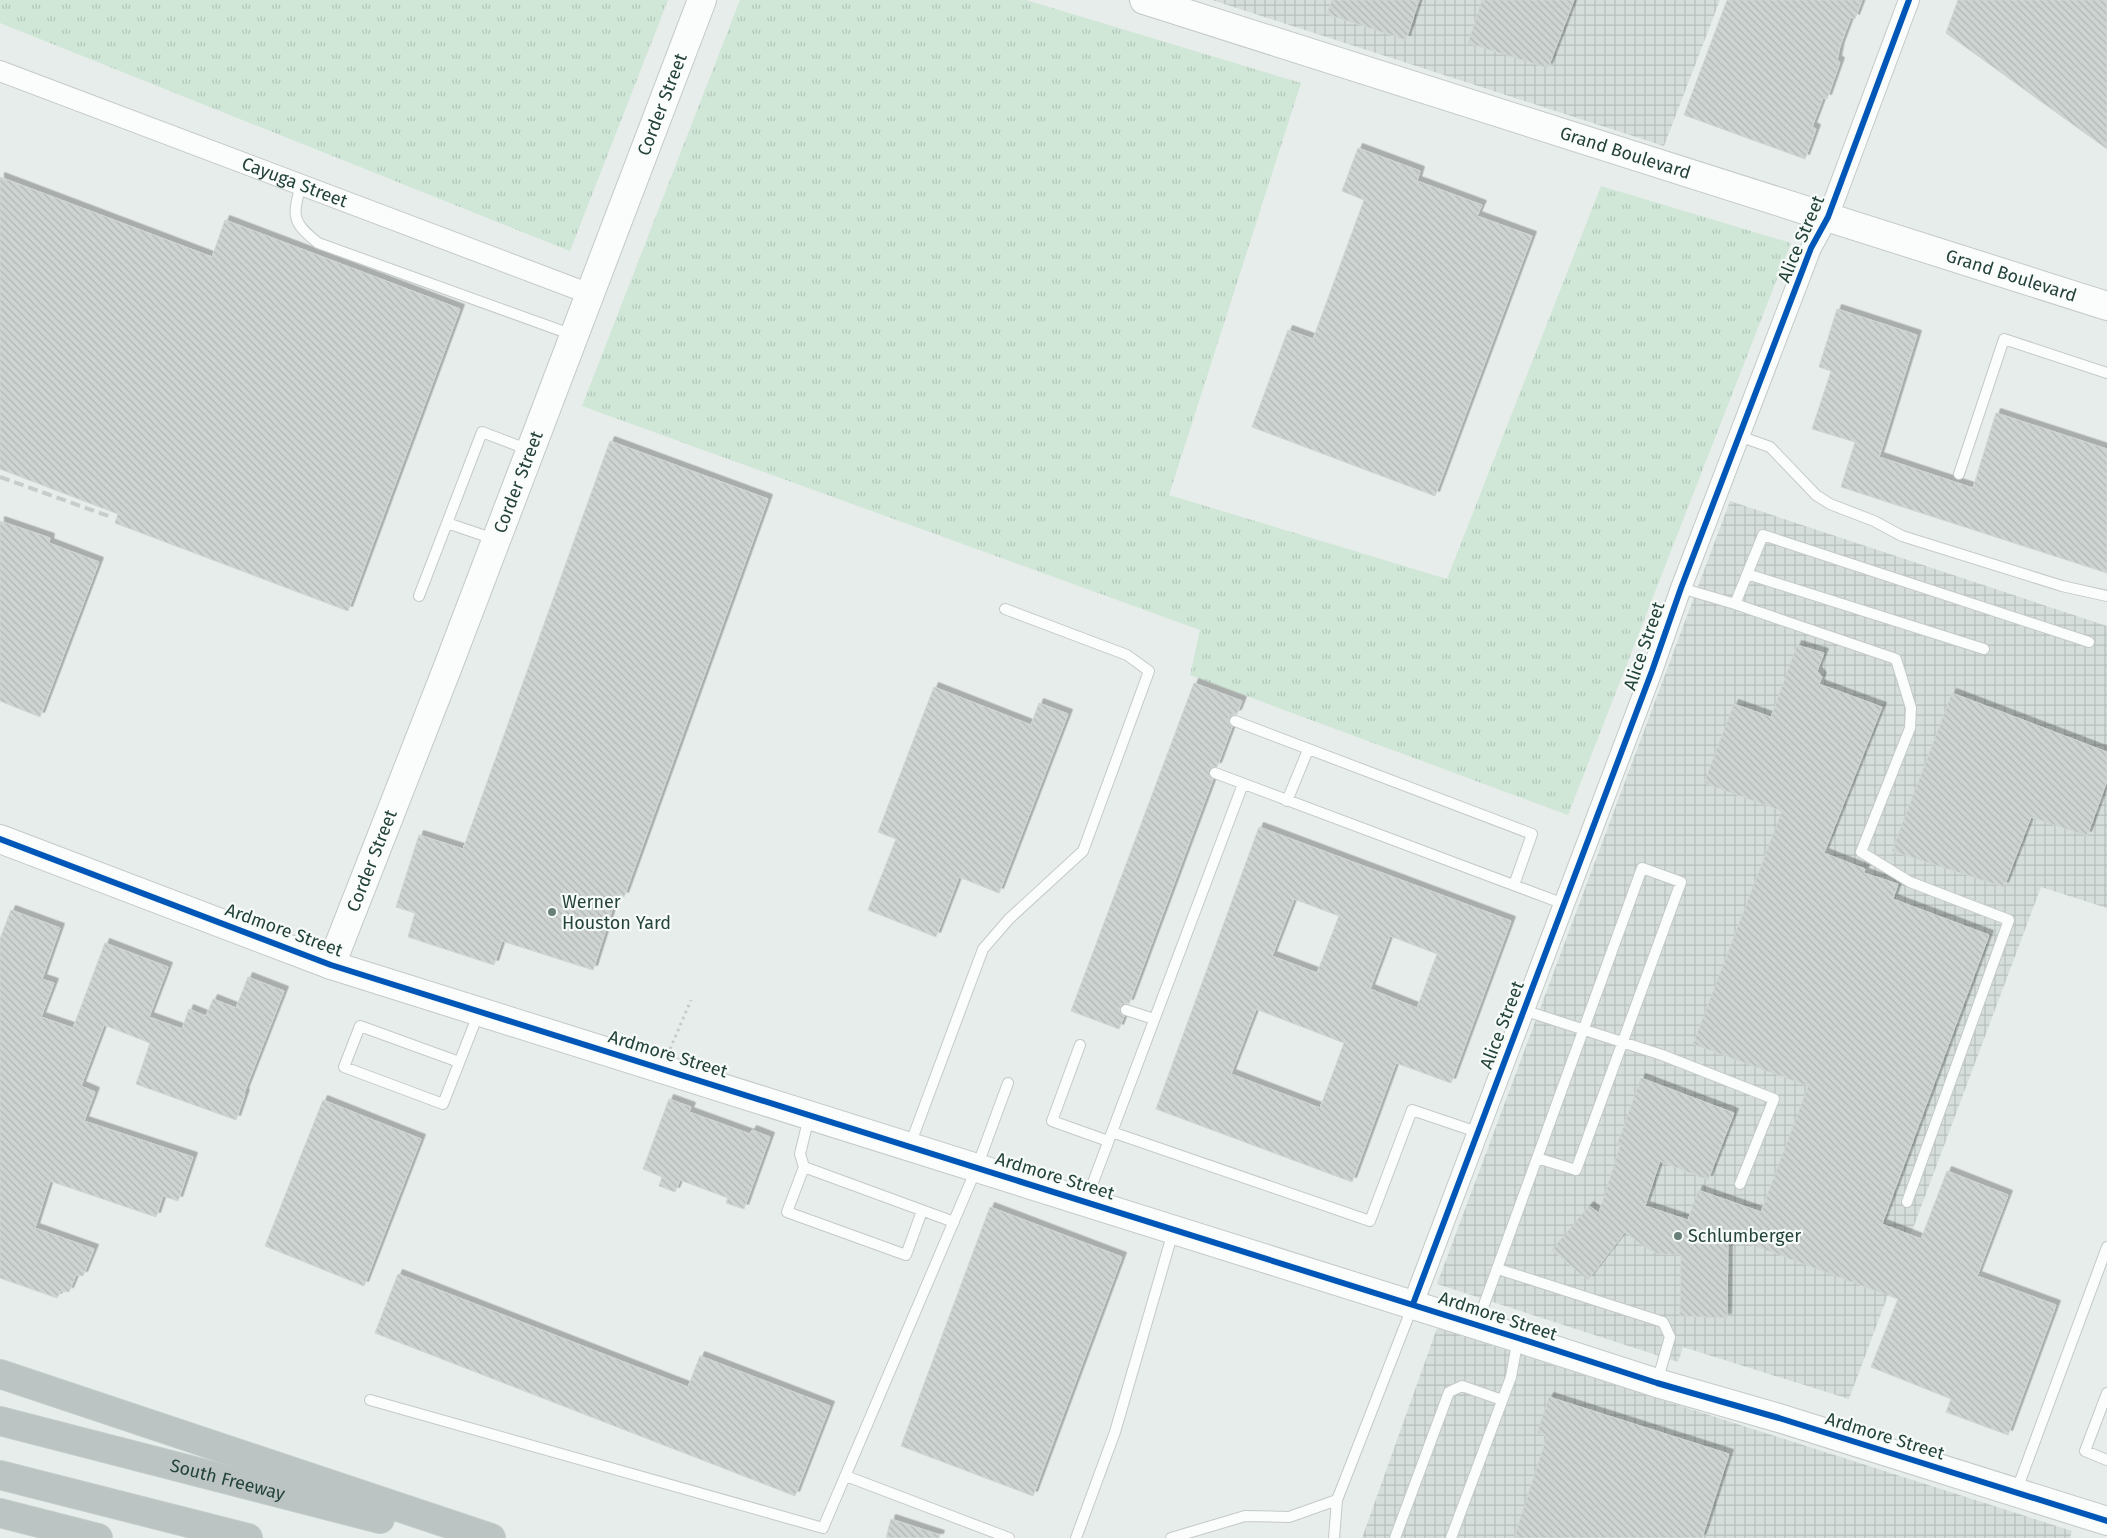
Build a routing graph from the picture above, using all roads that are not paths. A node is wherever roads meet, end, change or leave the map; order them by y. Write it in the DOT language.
graph roads {
  1 [pos="702,0"];
  2 [pos="1144,0"];
  3 [pos="1908,0"];
  4 [pos="0,71"];
  5 [pos="301,185"];
  6 [pos="1828,217"];
  7 [pos="590,294"];
  8 [pos="2107,306"];
  9 [pos="574,336"];
  10 [pos="2107,373"];
  11 [pos="1739,436"];
  12 [pos="530,450"];
  13 [pos="1959,474"];
  14 [pos="447,523"];
  15 [pos="495,540"];
  16 [pos="1747,574"];
  17 [pos="1681,588"];
  18 [pos="419,596"];
  19 [pos="2107,596"];
  20 [pos="1736,604"];
  21 [pos="1005,609"];
  22 [pos="2089,642"];
  23 [pos="1984,649"];
  24 [pos="1235,720"];
  25 [pos="1308,750"];
  26 [pos="1215,773"];
  27 [pos="1242,784"];
  28 [pos="1287,801"];
  29 [pos="0,839"];
  30 [pos="1514,885"];
  31 [pos="1564,904"];
  32 [pos="330,965"];
  33 [pos="1126,1010"];
  34 [pos="1523,1010"];
  35 [pos="479,1011"];
  36 [pos="1154,1020"];
  37 [pos="1584,1029"];
  38 [pos="1623,1042"];
  39 [pos="1080,1045"];
  40 [pos="459,1062"];
  41 [pos="1008,1083"];
  42 [pos="810,1114"];
  43 [pos="1478,1132"];
  44 [pos="1110,1136"];
  45 [pos="909,1146"];
  46 [pos="1537,1158"];
  47 [pos="977,1167"];
  48 [pos="804,1168"];
  49 [pos="1740,1184"];
  50 [pos="1086,1201"];
  51 [pos="1907,1202"];
  52 [pos="922,1211"];
  53 [pos="954,1222"];
  54 [pos="1174,1229"];
  55 [pos="2107,1247"];
  56 [pos="1498,1268"];
  57 [pos="1413,1304"];
  58 [pos="1477,1324"];
  59 [pos="1518,1338"];
  60 [pos="0,1374"];
  61 [pos="1657,1383"];
  62 [pos="2107,1393"];
  63 [pos="370,1400"];
  64 [pos="1502,1400"];
  65 [pos="0,1421"];
  66 [pos="2107,1460"];
  67 [pos="0,1475"];
  68 [pos="846,1476"];
  69 [pos="2016,1493"];
  70 [pos="1337,1500"];
  71 [pos="0,1513"];
  72 [pos="2107,1521"];
  73 [pos="98,1538"];
  74 [pos="248,1538"];
  75 [pos="456,1538"];
  76 [pos="491,1538"];
  77 [pos="1009,1538"];
  78 [pos="1076,1538"];
  79 [pos="1171,1538"];
  80 [pos="1334,1538"];
  81 [pos="1395,1538"];
  82 [pos="1451,1538"];
  1 -- 7 [label="street, Corder Street"];
  2 -- 6 [label="street, Grand Boulevard"];
  3 -- 6 [label="street, Alice Street"];
  4 -- 5 [label="street, Cayuga Street"];
  5 -- 7 [label="street, Cayuga Street"];
  5 -- 9 [label="lane"];
  6 -- 8 [label="street, Grand Boulevard"];
  6 -- 11 [label="street, Alice Street"];
  7 -- 9 [label="street, Corder Street"];
  9 -- 12 [label="street, Corder Street"];
  10 -- 13 [label="lane"];
  11 -- 17 [label="street, Alice Street"];
  11 -- 19 [label="lane"];
  12 -- 14 [label="lane"];
  12 -- 15 [label="street, Corder Street"];
  14 -- 15 [label="lane"];
  14 -- 18 [label="lane"];
  15 -- 32 [label="street, Corder Street"];
  16 -- 20 [label="lane"];
  16 -- 22 [label="lane"];
  16 -- 23 [label="lane"];
  17 -- 20 [label="lane"];
  17 -- 31 [label="street, Alice Street"];
  20 -- 51 [label="lane"];
  21 -- 45 [label="lane"];
  24 -- 25 [label="lane"];
  25 -- 28 [label="lane"];
  25 -- 30 [label="lane"];
  26 -- 27 [label="lane"];
  27 -- 28 [label="lane"];
  27 -- 36 [label="lane"];
  28 -- 30 [label="lane"];
  29 -- 32 [label="street, Ardmore Street"];
  30 -- 31 [label="lane"];
  31 -- 34 [label="street, Alice Street"];
  32 -- 35 [label="street, Ardmore Street"];
  33 -- 36 [label="lane"];
  34 -- 37 [label="lane"];
  34 -- 43 [label="street, Alice Street"];
  35 -- 40 [label="lane"];
  35 -- 42 [label="street, Ardmore Street"];
  36 -- 44 [label="lane"];
  37 -- 38 [label="lane"];
  37 -- 38 [label="lane"];
  37 -- 46 [label="lane"];
  38 -- 46 [label="lane"];
  38 -- 49 [label="lane"];
  39 -- 44 [label="lane"];
  40 -- 40 [label="lane"];
  41 -- 47 [label="lane"];
  42 -- 45 [label="street, Ardmore Street"];
  42 -- 48 [label="lane"];
  43 -- 44 [label="lane"];
  43 -- 57 [label="street, Alice Street"];
  44 -- 50 [label="lane"];
  45 -- 47 [label="street, Ardmore Street"];
  46 -- 56 [label="lane"];
  47 -- 50 [label="street, Ardmore Street"];
  47 -- 53 [label="lane"];
  48 -- 52 [label="lane"];
  48 -- 52 [label="lane"];
  50 -- 54 [label="street, Ardmore Street"];
  52 -- 53 [label="lane"];
  53 -- 68 [label="lane"];
  54 -- 57 [label="street, Ardmore Street"];
  54 -- 78 [label="lane"];
  55 -- 69 [label="lane"];
  56 -- 58 [label="lane"];
  56 -- 61 [label="lane"];
  57 -- 58 [label="street, Ardmore Street"];
  57 -- 70 [label="lane"];
  58 -- 59 [label="street, Ardmore Street"];
  59 -- 61 [label="street, Ardmore Street"];
  59 -- 64 [label="lane"];
  60 -- 76 [label="highway"];
  61 -- 69 [label="street, Ardmore Street"];
  62 -- 66 [label="lane"];
  63 -- 68 [label="lane"];
  64 -- 81 [label="lane"];
  64 -- 82 [label="lane"];
  65 -- 75 [label="highway, South Freeway"];
  67 -- 74 [label="highway"];
  68 -- 77 [label="lane"];
  69 -- 72 [label="street, Ardmore Street"];
  70 -- 79 [label="lane"];
  70 -- 80 [label="lane"];
  71 -- 73 [label="highway"];
}
